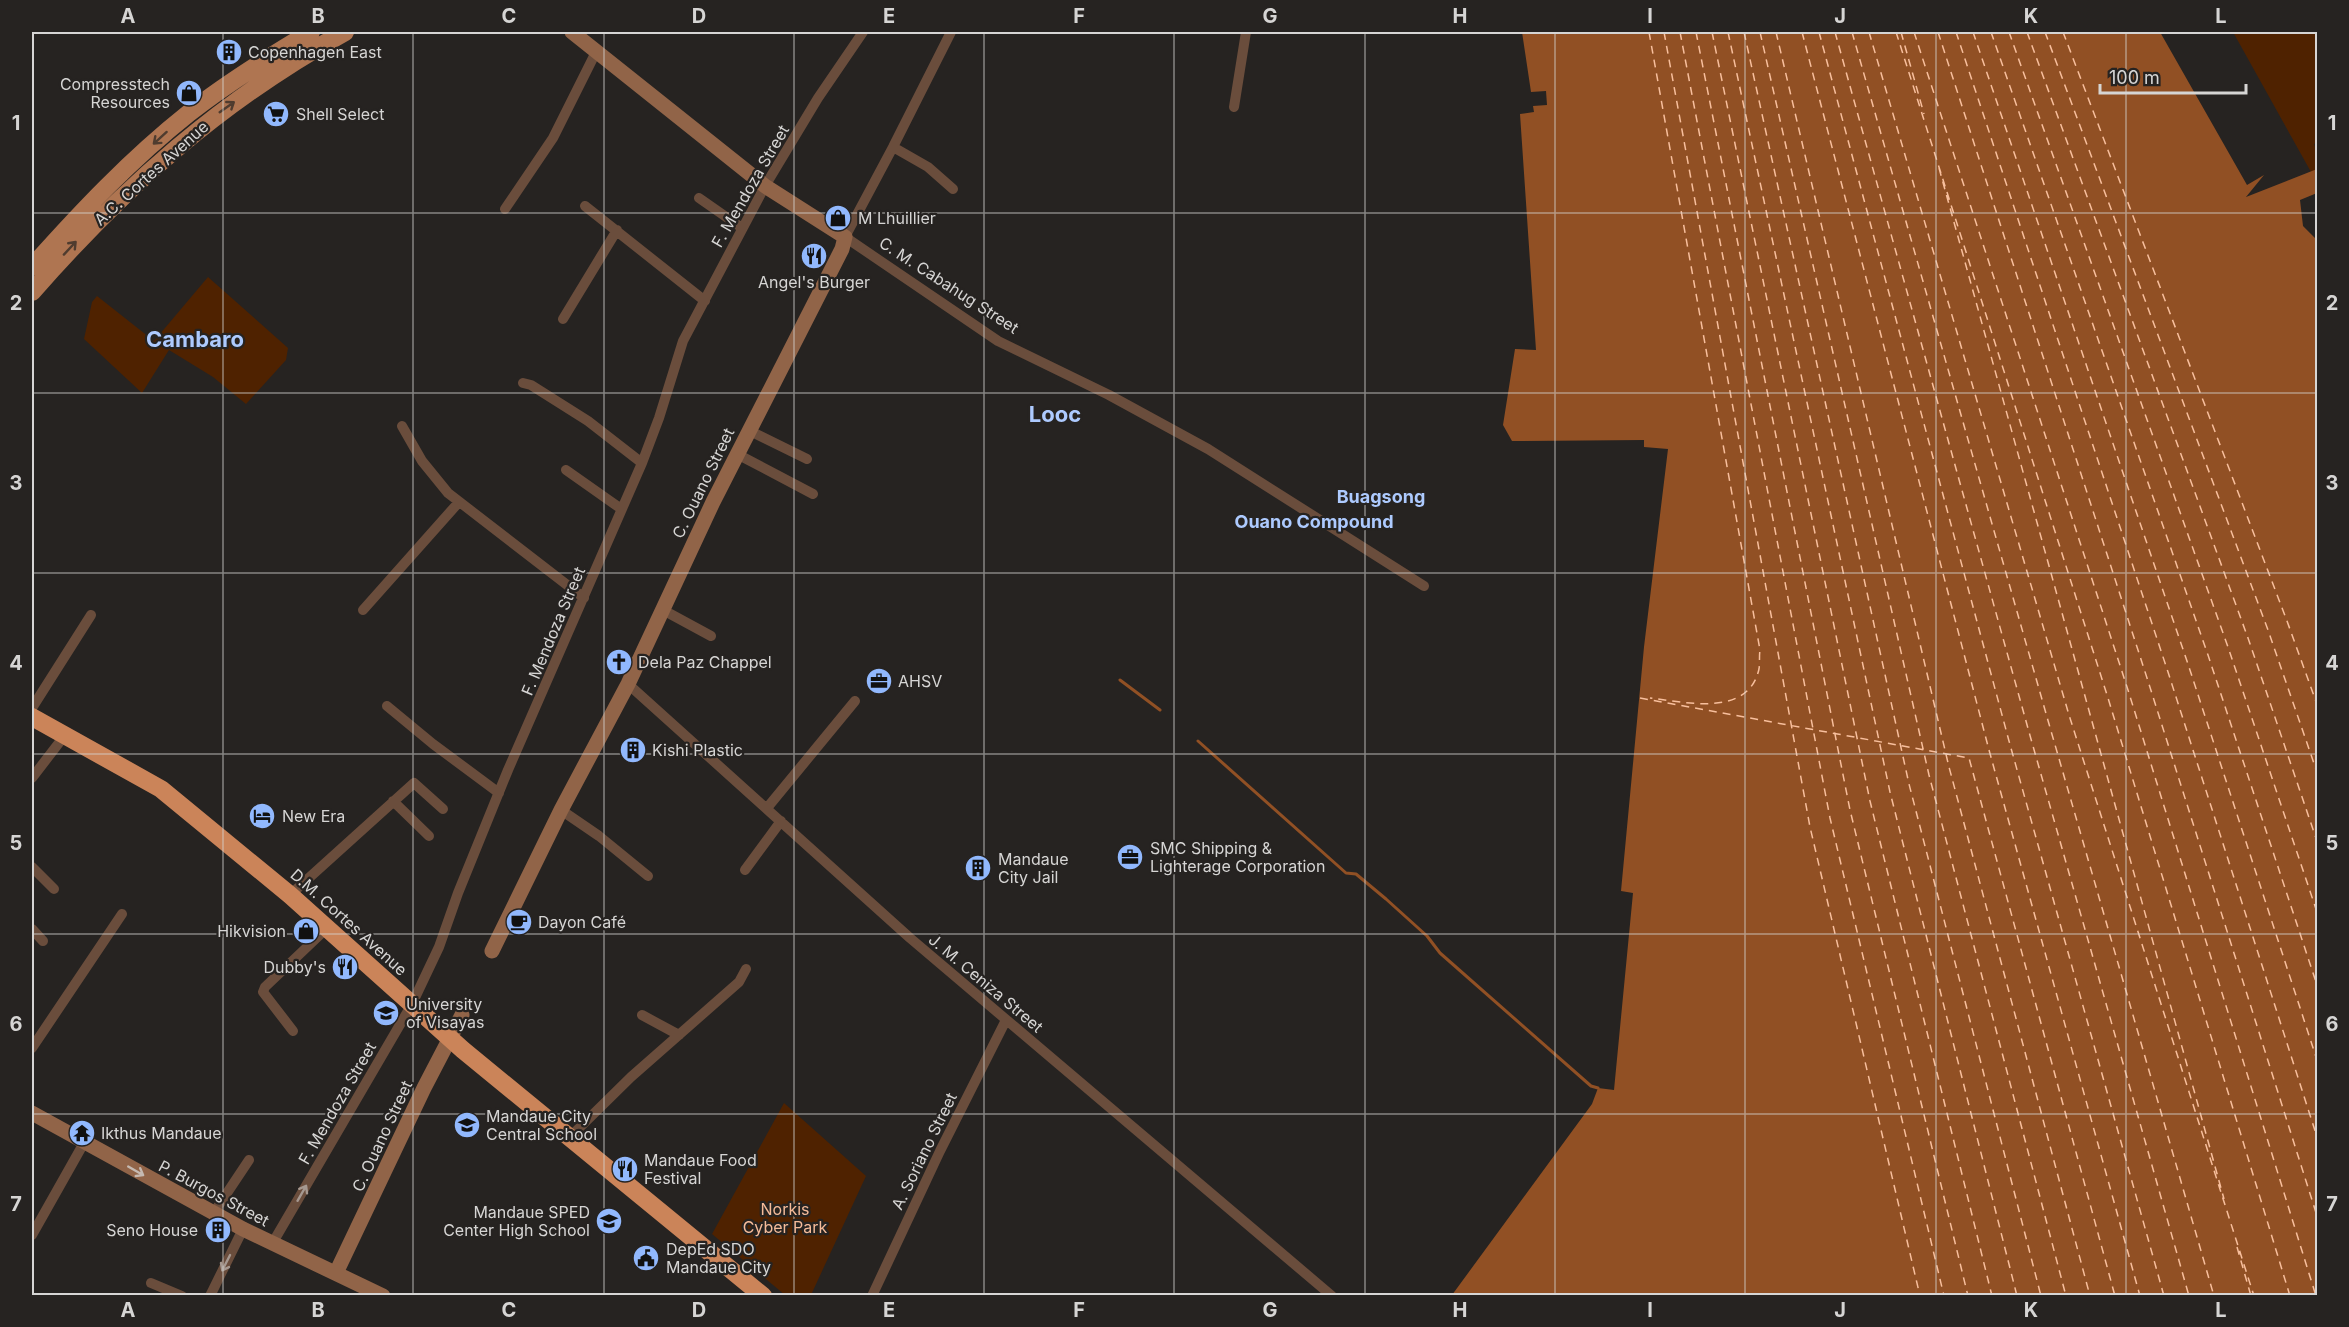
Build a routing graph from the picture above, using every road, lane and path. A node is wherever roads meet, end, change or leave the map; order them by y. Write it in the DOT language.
graph roads {
  1 [pos="311,32"];
  2 [pos="345,32"];
  3 [pos="572,32"];
  4 [pos="863,32"];
  5 [pos="951,32"];
  6 [pos="1246,32"];
  7 [pos="596,52"];
  8 [pos="1234,107"];
  9 [pos="893,147"];
  10 [pos="765,186"];
  11 [pos="953,189"];
  12 [pos="699,198"];
  13 [pos="585,206"];
  14 [pos="505,209"];
  15 [pos="742,228"];
  16 [pos="617,230"];
  17 [pos="845,237"];
  18 [pos="32,267"];
  19 [pos="32,292"];
  20 [pos="705,301"];
  21 [pos="563,319"];
  22 [pos="523,383"];
  23 [pos="402,426"];
  24 [pos="748,430"];
  25 [pos="737,454"];
  26 [pos="807,459"];
  27 [pos="642,463"];
  28 [pos="566,470"];
  29 [pos="813,494"];
  30 [pos="458,501"];
  31 [pos="620,508"];
  32 [pos="1424,586"];
  33 [pos="584,598"];
  34 [pos="363,610"];
  35 [pos="663,610"];
  36 [pos="91,615"];
  37 [pos="711,636"];
  38 [pos="628,684"];
  39 [pos="855,702"];
  40 [pos="387,706"];
  41 [pos="32,708"];
  42 [pos="32,717"];
  43 [pos="65,735"];
  44 [pos="32,778"];
  45 [pos="499,793"];
  46 [pos="393,801"];
  47 [pos="767,808"];
  48 [pos="443,809"];
  49 [pos="561,810"];
  50 [pos="781,821"];
  51 [pos="429,836"];
  52 [pos="32,867"];
  53 [pos="745,870"];
  54 [pos="648,876"];
  55 [pos="54,889"];
  56 [pos="290,895"];
  57 [pos="122,914"];
  58 [pos="32,928"];
  59 [pos="326,929"];
  60 [pos="43,941"];
  61 [pos="492,951"];
  62 [pos="746,969"];
  63 [pos="412,1004"];
  64 [pos="462,1015"];
  65 [pos="642,1015"];
  66 [pos="1006,1020"];
  67 [pos="293,1031"];
  68 [pos="679,1035"];
  69 [pos="450,1038"];
  70 [pos="32,1048"];
  71 [pos="32,1113"];
  72 [pos="570,1137"];
  73 [pos="85,1142"];
  74 [pos="249,1160"];
  75 [pos="213,1214"];
  76 [pos="243,1230"];
  77 [pos="32,1234"];
  78 [pos="272,1244"];
  79 [pos="336,1273"];
  80 [pos="151,1282"];
  81 [pos="182,1296"];
  82 [pos="210,1296"];
  83 [pos="383,1296"];
  84 [pos="763,1296"];
  85 [pos="872,1296"];
  86 [pos="1332,1296"];
  1 -- 18 [label="main road, A.C. Cortes Avenue, one-way"];
  19 -- 2 [label="main road, A.C. Cortes Avenue, one-way"];
  3 -- 7 [label="street, C. M. Cabahug Street"];
  4 -- 10 [label="street, F. Mendoza Street"];
  5 -- 9 [label="street, C. Ouano Street"];
  6 -- 8 [label="street"];
  7 -- 10 [label="street, C. M. Cabahug Street"];
  7 -- 14 [label="street"];
  9 -- 11 [label="street"];
  9 -- 17 [label="street, C. Ouano Street"];
  10 -- 15 [label="street, F. Mendoza Street"];
  10 -- 17 [label="street, C. M. Cabahug Street"];
  12 -- 15 [label="street"];
  13 -- 16 [label="street"];
  15 -- 20 [label="street, F. Mendoza Street"];
  16 -- 20 [label="street"];
  16 -- 21 [label="street"];
  17 -- 24 [label="street, C. Ouano Street"];
  17 -- 32 [label="street, C. M. Cabahug Street"];
  20 -- 27 [label="street, F. Mendoza Street"];
  22 -- 27 [label="street"];
  23 -- 30 [label="street"];
  24 -- 25 [label="street, C. Ouano Street"];
  24 -- 26 [label="street"];
  25 -- 29 [label="street"];
  25 -- 35 [label="street, C. Ouano Street"];
  27 -- 31 [label="street, F. Mendoza Street"];
  28 -- 31 [label="street"];
  30 -- 33 [label="street"];
  30 -- 34 [label="street"];
  31 -- 33 [label="street, F. Mendoza Street"];
  33 -- 45 [label="street, F. Mendoza Street"];
  35 -- 37 [label="street"];
  35 -- 38 [label="street, C. Ouano Street"];
  36 -- 41 [label="street"];
  38 -- 47 [label="street, J. M. Ceniza Street"];
  38 -- 49 [label="street, C. Ouano Street"];
  39 -- 47 [label="street"];
  40 -- 45 [label="street"];
  42 -- 43 [label="highway, D.M. Cortes Avenue"];
  43 -- 44 [label="street"];
  43 -- 56 [label="highway, D.M. Cortes Avenue"];
  45 -- 63 [label="street, F. Mendoza Street"];
  46 -- 48 [label="street"];
  46 -- 51 [label="street"];
  46 -- 56 [label="street"];
  47 -- 50 [label="street, J. M. Ceniza Street"];
  49 -- 54 [label="street"];
  49 -- 61 [label="street, C. Ouano Street"];
  50 -- 53 [label="street"];
  50 -- 66 [label="street, J. M. Ceniza Street"];
  52 -- 55 [label="street"];
  56 -- 59 [label="highway, D.M. Cortes Avenue"];
  57 -- 70 [label="street"];
  58 -- 60 [label="street"];
  59 -- 63 [label="highway, D.M. Cortes Avenue"];
  59 -- 67 [label="street"];
  62 -- 68 [label="street"];
  63 -- 69 [label="highway, D.M. Cortes Avenue"];
  78 -- 63 [label="street, F. Mendoza Street, one-way"];
  64 -- 69 [label="street, C. Ouano Street"];
  65 -- 68 [label="street"];
  66 -- 85 [label="street, A. Soriano Street"];
  66 -- 86 [label="street, J. M. Ceniza Street"];
  68 -- 72 [label="street"];
  69 -- 72 [label="highway, D.M. Cortes Avenue"];
  69 -- 79 [label="street, C. Ouano Street"];
  71 -- 73 [label="street, P. Burgos Street"];
  72 -- 84 [label="highway, D.M. Cortes Avenue"];
  73 -- 75 [label="street, P. Burgos Street, one-way"];
  73 -- 77 [label="street"];
  74 -- 75 [label="street"];
  75 -- 76 [label="street, P. Burgos Street"];
  76 -- 78 [label="street, P. Burgos Street"];
  76 -- 82 [label="street, one-way"];
  78 -- 79 [label="street, P. Burgos Street"];
  79 -- 83 [label="street, P. Burgos Street"];
  80 -- 81 [label="street"];
}
